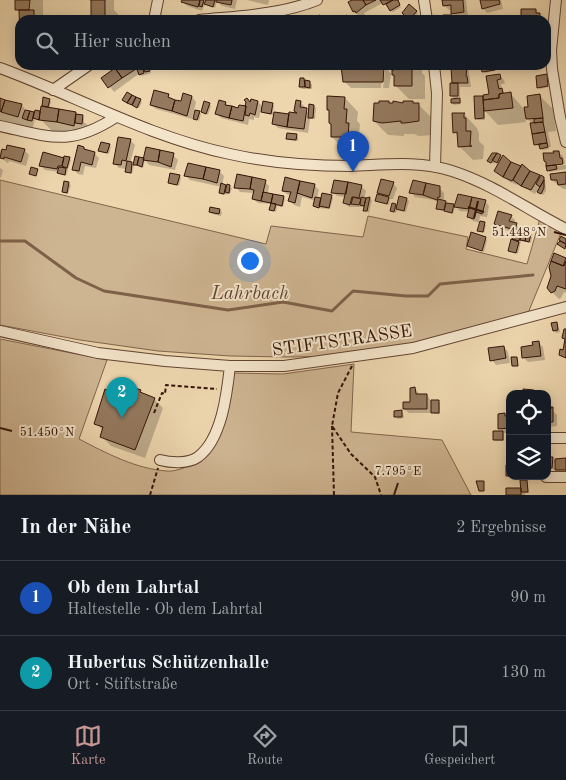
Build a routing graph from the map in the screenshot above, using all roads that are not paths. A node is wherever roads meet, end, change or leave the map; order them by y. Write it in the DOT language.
graph roads {
  1 [pos="158,0"];
  2 [pos="317,0"];
  3 [pos="424,0"];
  4 [pos="556,0"];
  5 [pos="155,15"];
  6 [pos="242,15"];
  7 [pos="426,15"];
  8 [pos="0,68"];
  9 [pos="82,70"];
  10 [pos="435,70"];
  11 [pos="53,90"];
  12 [pos="116,116"];
  13 [pos="0,126"];
  14 [pos="566,142"];
  15 [pos="435,167"];
  16 [pos="566,229"];
  17 [pos="566,307"];
  18 [pos="0,331"];
  19 [pos="230,366"];
  20 [pos="551,438"];
  21 [pos="566,438"];
  22 [pos="160,460"];
  23 [pos="551,477"];
  24 [pos="566,477"];
  1 -- 5 [label="street"];
  2 -- 6 [label="street"];
  3 -- 7 [label="street"];
  4 -- 14 [label="street"];
  8 -- 11 [label="street"];
  9 -- 11 [label="street"];
  10 -- 15 [label="street"];
  11 -- 12 [label="street"];
  12 -- 13 [label="street"];
  12 -- 15 [label="street"];
  15 -- 16 [label="street"];
  17 -- 19 [label="street, STIFTSTRASSE"];
  18 -- 19 [label="street, STIFTSTRASSE"];
  19 -- 22 [label="street"];
  20 -- 21 [label="street"];
  23 -- 24 [label="street"];
}
